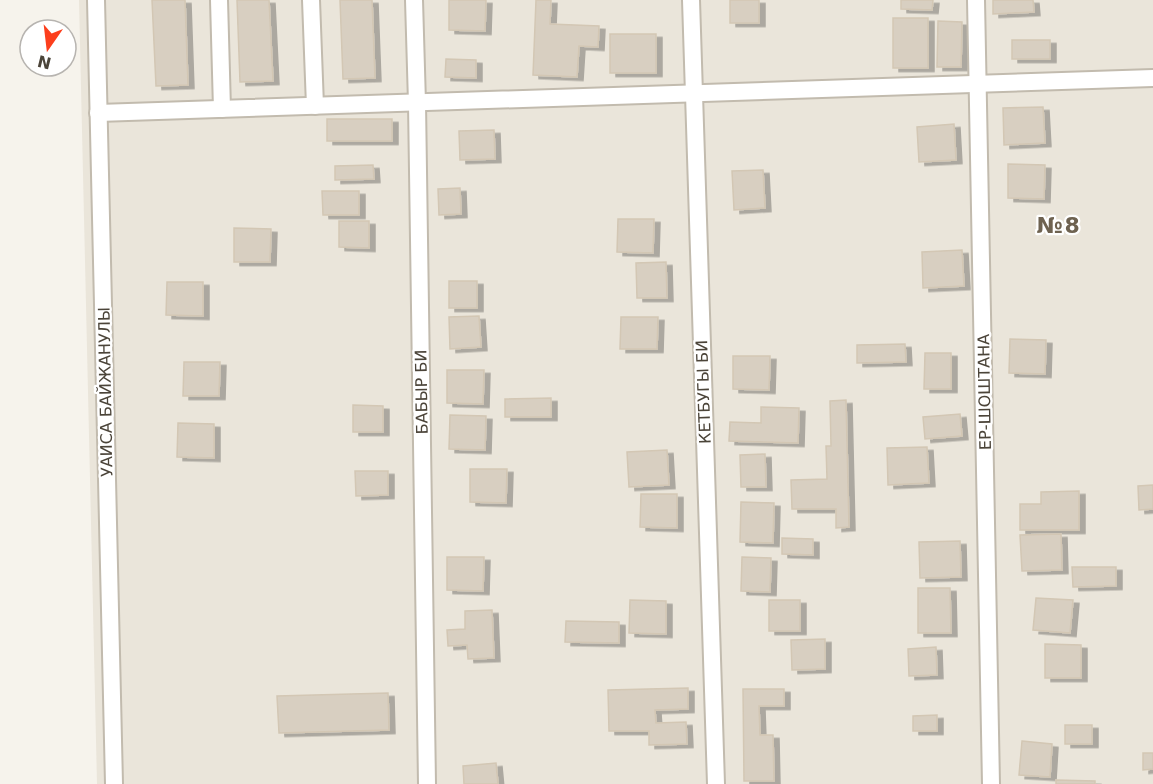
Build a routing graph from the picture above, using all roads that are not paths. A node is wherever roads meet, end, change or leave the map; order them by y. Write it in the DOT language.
graph roads {
  1 [pos="96,0"];
  2 [pos="219,0"];
  3 [pos="311,0"];
  4 [pos="414,0"];
  5 [pos="691,0"];
  6 [pos="976,0"];
  7 [pos="1153,78"];
  8 [pos="978,84"];
  9 [pos="692,94"];
  10 [pos="417,103"];
  11 [pos="315,106"];
  12 [pos="222,109"];
  13 [pos="98,113"];
  14 [pos="114,784"];
  15 [pos="427,784"];
  16 [pos="716,784"];
  17 [pos="991,784"];
  1 -- 13 [label="street, УАИСА БАЙЖАНУЛЫ"];
  2 -- 12 [label="street"];
  3 -- 11 [label="street"];
  4 -- 10 [label="street, БАБЫР БИ"];
  5 -- 9 [label="street, КЕТБУГЫ БИ"];
  6 -- 8 [label="street, ЕР-ШОШТАНА"];
  7 -- 8 [label="street"];
  8 -- 9 [label="street"];
  8 -- 17 [label="street, ЕР-ШОШТАНА"];
  9 -- 10 [label="street"];
  9 -- 16 [label="street, КЕТБУГЫ БИ"];
  10 -- 11 [label="street"];
  10 -- 15 [label="street, БАБЫР БИ"];
  11 -- 12 [label="street"];
  12 -- 13 [label="street"];
  13 -- 14 [label="street, УАИСА БАЙЖАНУЛЫ"];
}
